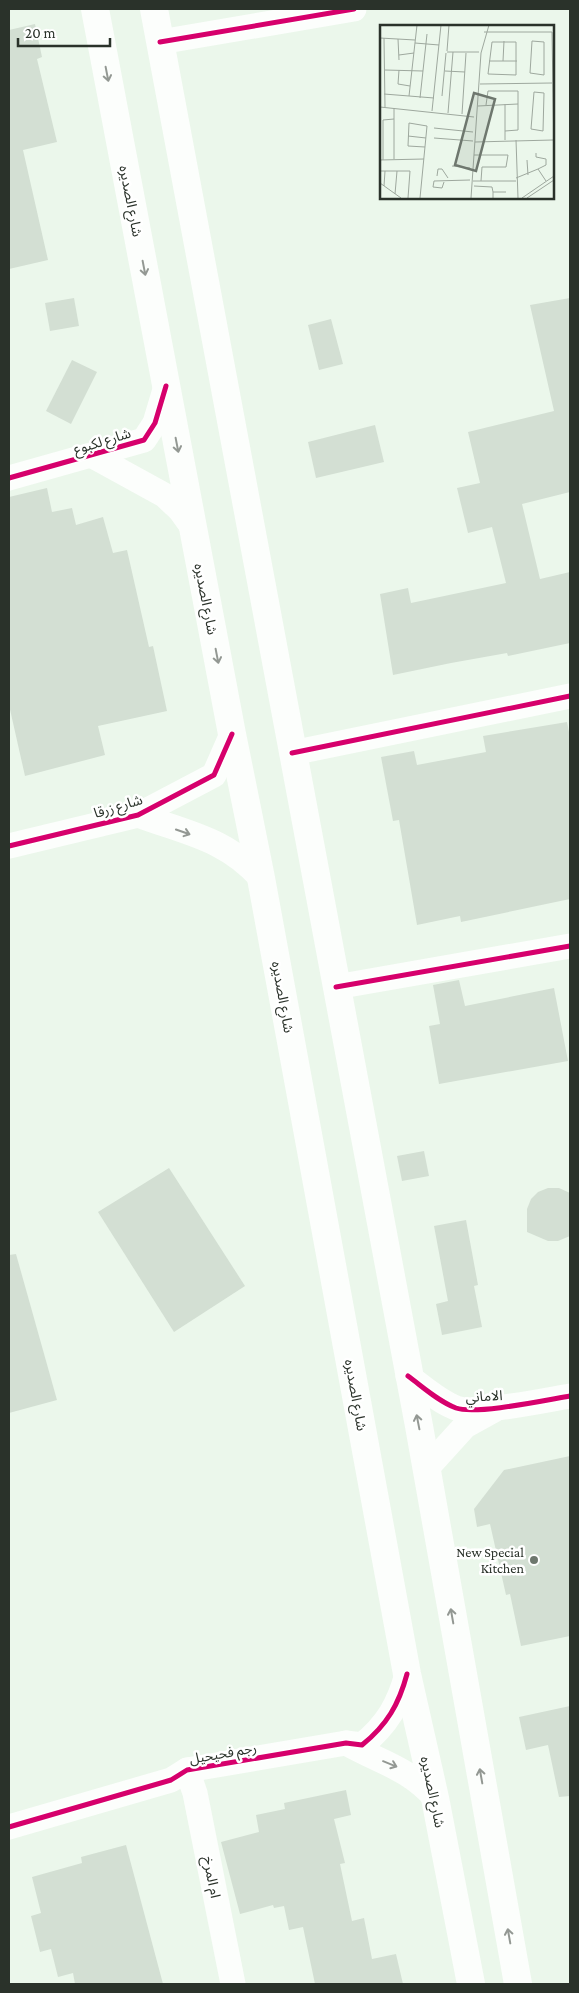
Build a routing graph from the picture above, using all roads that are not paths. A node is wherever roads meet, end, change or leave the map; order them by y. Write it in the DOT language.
graph roads {
  1 [pos="95,9"];
  2 [pos="154,9"];
  3 [pos="354,9"];
  4 [pos="160,42"];
  5 [pos="166,386"];
  6 [pos="93,456"];
  7 [pos="9,478"];
  8 [pos="193,528"];
  9 [pos="570,696"];
  10 [pos="232,734"];
  11 [pos="292,753"];
  12 [pos="138,815"];
  13 [pos="9,846"];
  14 [pos="261,878"];
  15 [pos="570,946"];
  16 [pos="336,987"];
  17 [pos="408,1376"];
  18 [pos="570,1396"];
  19 [pos="498,1407"];
  20 [pos="426,1469"];
  21 [pos="407,1674"];
  22 [pos="346,1743"];
  23 [pos="187,1770"];
  24 [pos="435,1798"];
  25 [pos="9,1827"];
  26 [pos="233,1984"];
  27 [pos="471,1984"];
  28 [pos="518,1984"];
  1 -- 5 [label="main road, شارع الصديره, one-way"];
  2 -- 4 [label="main road"];
  3 -- 4 [label="street"];
  4 -- 11 [label="main road"];
  5 -- 6 [label="street, شارع لكبوع"];
  5 -- 8 [label="main road, شارع الصديره, one-way"];
  6 -- 7 [label="street, شارع لكبوع"];
  6 -- 8 [label="street, شارع لكبوع"];
  8 -- 10 [label="main road, شارع الصديره, one-way"];
  9 -- 11 [label="street"];
  10 -- 12 [label="street, شارع زرقا"];
  10 -- 14 [label="main road, شارع الصديره"];
  11 -- 16 [label="main road"];
  12 -- 13 [label="street, شارع زرقا"];
  12 -- 14 [label="street, شارع زرقا, one-way"];
  14 -- 21 [label="main road, شارع الصديره"];
  15 -- 16 [label="street"];
  16 -- 17 [label="main road"];
  17 -- 19 [label="street, الاماني"];
  20 -- 17 [label="main road, one-way"];
  18 -- 19 [label="street, الاماني"];
  19 -- 20 [label="street, الاماني"];
  28 -- 20 [label="main road, one-way"];
  21 -- 22 [label="street, رجم فحيحيل"];
  21 -- 24 [label="main road, شارع الصديره"];
  22 -- 23 [label="street, رجم فحيحيل"];
  22 -- 24 [label="street, one-way"];
  23 -- 25 [label="street, رجم فحيحيل"];
  23 -- 26 [label="street, ام المرخ"];
  24 -- 27 [label="main road, شارع الصديره"];
}
